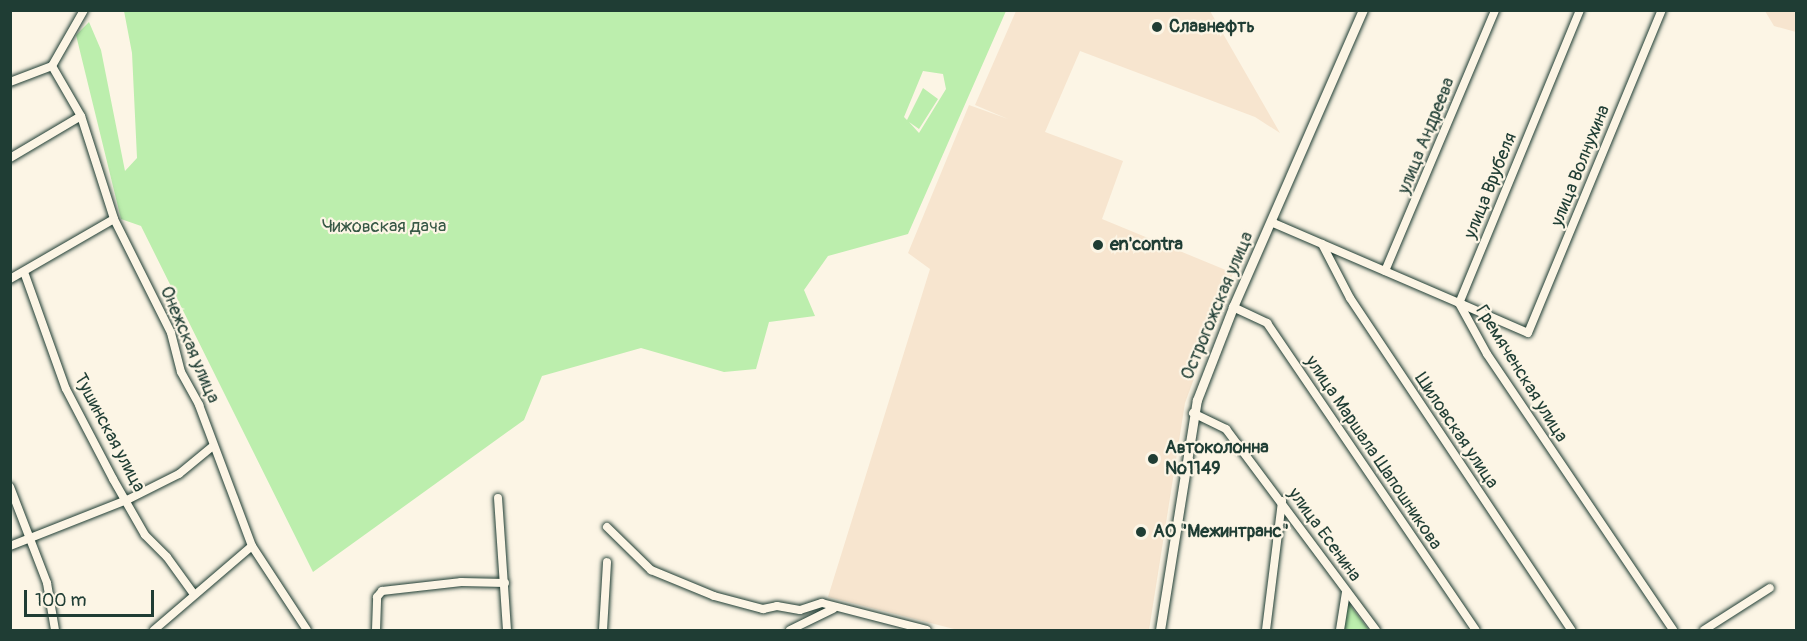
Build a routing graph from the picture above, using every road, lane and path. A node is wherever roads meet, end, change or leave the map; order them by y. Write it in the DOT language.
graph roads {
  1 [pos="84,10"];
  2 [pos="1364,10"];
  3 [pos="1495,10"];
  4 [pos="1580,10"];
  5 [pos="1662,10"];
  6 [pos="52,66"];
  7 [pos="10,82"];
  8 [pos="81,116"];
  9 [pos="10,158"];
  10 [pos="114,219"];
  11 [pos="1271,222"];
  12 [pos="1322,244"];
  13 [pos="24,272"];
  14 [pos="1385,272"];
  15 [pos="10,279"];
  16 [pos="1459,303"];
  17 [pos="1233,307"];
  18 [pos="1193,413"];
  19 [pos="213,446"];
  20 [pos="10,487"];
  21 [pos="498,498"];
  22 [pos="127,500"];
  23 [pos="1282,501"];
  24 [pos="607,527"];
  25 [pos="32,538"];
  26 [pos="10,546"];
  27 [pos="252,546"];
  28 [pos="607,562"];
  29 [pos="505,583"];
  30 [pos="1770,588"];
  31 [pos="1346,592"];
  32 [pos="193,593"];
  33 [pos="833,609"];
  34 [pos="304,629"];
  35 [pos="55,630"];
  36 [pos="154,630"];
  37 [pos="376,630"];
  38 [pos="507,630"];
  39 [pos="603,630"];
  40 [pos="790,630"];
  41 [pos="927,630"];
  42 [pos="1160,630"];
  43 [pos="1266,630"];
  44 [pos="1340,630"];
  45 [pos="1376,630"];
  46 [pos="1476,630"];
  47 [pos="1571,630"];
  48 [pos="1673,630"];
  49 [pos="1704,630"];
  1 -- 6 [label="street"];
  2 -- 11 [label="street, Острогожская улица"];
  3 -- 14 [label="street, улица Андреева"];
  4 -- 16 [label="street, улица Врубеля"];
  5 -- 16 [label="street, улица Волнухина"];
  6 -- 7 [label="street"];
  6 -- 8 [label="street, Онежская улица"];
  8 -- 9 [label="street"];
  8 -- 10 [label="street, Онежская улица"];
  10 -- 13 [label="street"];
  10 -- 19 [label="street, Онежская улица"];
  11 -- 12 [label="street, Гремяченская улица"];
  11 -- 17 [label="street, Острогожская улица"];
  12 -- 14 [label="street, Гремяченская улица"];
  12 -- 47 [label="street, Шиловская улица"];
  13 -- 15 [label="street"];
  13 -- 22 [label="street, Тушинская улица"];
  14 -- 16 [label="street, Гремяченская улица"];
  16 -- 48 [label="street, Гремяченская улица"];
  17 -- 18 [label="street, Острогожская улица"];
  17 -- 46 [label="street, улица Маршала Шапошникова"];
  18 -- 23 [label="street, улица Есенина"];
  18 -- 42 [label="street, Острогожская улица"];
  19 -- 22 [label="street"];
  19 -- 27 [label="street, Онежская улица"];
  20 -- 25 [label="street"];
  21 -- 29 [label="street"];
  22 -- 25 [label="street"];
  22 -- 32 [label="street, Тушинская улица"];
  23 -- 31 [label="street, улица Есенина"];
  23 -- 43 [label="street"];
  24 -- 33 [label="street"];
  25 -- 26 [label="street"];
  25 -- 35 [label="street"];
  27 -- 32 [label="street"];
  27 -- 34 [label="street, Онежская улица"];
  28 -- 39 [label="street"];
  29 -- 37 [label="street"];
  29 -- 38 [label="street"];
  30 -- 49 [label="street"];
  31 -- 44 [label="street"];
  31 -- 45 [label="street, улица Есенина"];
  32 -- 36 [label="street"];
  33 -- 40 [label="street"];
  33 -- 41 [label="street"];
}
